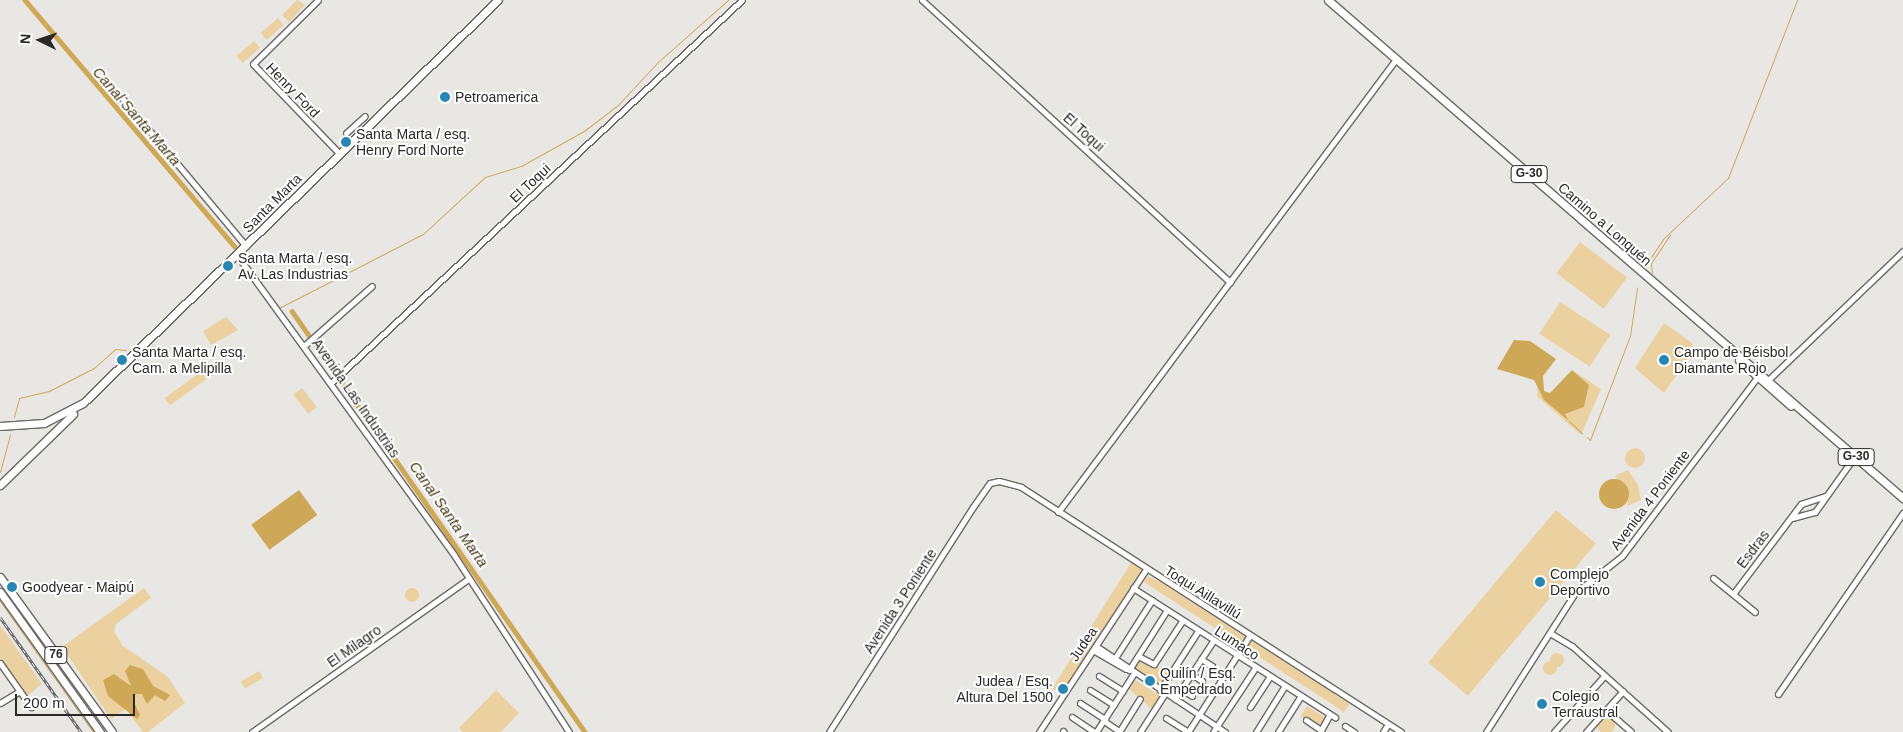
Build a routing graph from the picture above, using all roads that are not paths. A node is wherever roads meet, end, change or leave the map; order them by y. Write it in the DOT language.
graph roads {
  1 [pos="318,0"];
  2 [pos="498,0"];
  3 [pos="742,0"];
  4 [pos="922,0"];
  5 [pos="1328,0"];
  6 [pos="1396,60"];
  7 [pos="123,99"];
  8 [pos="365,116"];
  9 [pos="346,133"];
  10 [pos="340,154"];
  11 [pos="246,246"];
  12 [pos="1903,251"];
  13 [pos="237,255"];
  14 [pos="1230,282"];
  15 [pos="372,286"];
  16 [pos="305,345"];
  17 [pos="1758,376"];
  18 [pos="334,380"];
  19 [pos="1766,382"];
  20 [pos="83,403"];
  21 [pos="0,421"];
  22 [pos="27,425"];
  23 [pos="0,426"];
  24 [pos="1855,456"];
  25 [pos="990,483"];
  26 [pos="0,485"];
  27 [pos="1826,496"];
  28 [pos="1903,498"];
  29 [pos="1058,512"];
  30 [pos="1903,512"];
  31 [pos="1791,518"];
  32 [pos="1146,568"];
  33 [pos="0,577"];
  34 [pos="1713,578"];
  35 [pos="468,579"];
  36 [pos="1134,588"];
  37 [pos="0,592"];
  38 [pos="1734,594"];
  39 [pos="1152,600"];
  40 [pos="1167,610"];
  41 [pos="1755,612"];
  42 [pos="1182,621"];
  43 [pos="1198,631"];
  44 [pos="1550,632"];
  45 [pos="1250,635"];
  46 [pos="1213,641"];
  47 [pos="1094,648"];
  48 [pos="1138,656"];
  49 [pos="1237,656"];
  50 [pos="1115,658"];
  51 [pos="1201,659"];
  52 [pos="0,663"];
  53 [pos="1212,666"];
  54 [pos="1254,668"];
  55 [pos="1129,670"];
  56 [pos="1134,673"];
  57 [pos="1191,674"];
  58 [pos="1605,675"];
  59 [pos="1099,676"];
  60 [pos="1269,678"];
  61 [pos="1202,681"];
  62 [pos="1284,687"];
  63 [pos="1181,689"];
  64 [pos="1090,690"];
  65 [pos="20,691"];
  66 [pos="1123,691"];
  67 [pos="1162,691"];
  68 [pos="1623,692"];
  69 [pos="1778,694"];
  70 [pos="1192,696"];
  71 [pos="1300,697"];
  72 [pos="1140,699"];
  73 [pos="1175,700"];
  74 [pos="0,703"];
  75 [pos="1080,703"];
  76 [pos="1114,705"];
  77 [pos="30,707"];
  78 [pos="1250,708"];
  79 [pos="1606,710"];
  80 [pos="1199,715"];
  81 [pos="1072,717"];
  82 [pos="1166,718"];
  83 [pos="1104,720"];
  84 [pos="1306,720"];
  85 [pos="1388,724"];
  86 [pos="1345,726"];
  87 [pos="1591,727"];
  88 [pos="1215,729"];
  89 [pos="1320,731"];
  90 [pos="100,732"];
  91 [pos="112,732"];
  92 [pos="252,732"];
  93 [pos="569,732"];
  94 [pos="829,732"];
  95 [pos="1040,732"];
  96 [pos="1095,732"];
  97 [pos="1119,732"];
  98 [pos="1140,732"];
  99 [pos="1188,732"];
  100 [pos="1225,732"];
  101 [pos="1256,732"];
  102 [pos="1278,732"];
  103 [pos="1354,732"];
  104 [pos="1382,732"];
  105 [pos="1401,732"];
  106 [pos="1486,732"];
  107 [pos="1554,732"];
  108 [pos="1586,732"];
  109 [pos="1596,732"];
  110 [pos="1631,732"];
  111 [pos="1668,732"];
  1 -- 10 [label="street, Henry Ford"];
  2 -- 10 [label="main road, Santa Marta"];
  3 -- 18 [label="street, El Toqui"];
  4 -- 14 [label="street, El Toqui"];
  5 -- 6 [label="main road, Camino a Lonquén / G-30"];
  6 -- 14 [label="street"];
  6 -- 17 [label="main road, Camino a Lonquén / G-30"];
  7 -- 11 [label="street"];
  8 -- 9 [label="street"];
  10 -- 11 [label="main road, Santa Marta"];
  11 -- 13 [label="main road, Santa Marta"];
  12 -- 19 [label="street"];
  13 -- 16 [label="street, Avenida Las Industrias"];
  13 -- 20 [label="main road, Santa Marta"];
  14 -- 29 [label="street"];
  15 -- 16 [label="street"];
  16 -- 18 [label="street, Avenida Las Industrias"];
  17 -- 19 [label="main road, Camino a Lonquén / G-30"];
  17 -- 44 [label="street, Avenida 4 Poniente"];
  18 -- 35 [label="street, Avenida Las Industrias"];
  19 -- 24 [label="main road, Camino a Lonquén / G-30"];
  20 -- 22 [label="main road, Santa Marta"];
  20 -- 26 [label="main road"];
  21 -- 22 [label="main road"];
  22 -- 23 [label="main road, Santa Marta"];
  24 -- 27 [label="street"];
  24 -- 28 [label="main road, Camino a Lonquén / G-30"];
  25 -- 29 [label="street, Toqui Aillavillú"];
  25 -- 94 [label="street, Avenida 3 Poniente"];
  27 -- 31 [label="street, Esdras"];
  27 -- 31 [label="street"];
  29 -- 32 [label="street, Toqui Aillavillú"];
  30 -- 69 [label="street"];
  31 -- 38 [label="street, Esdras"];
  32 -- 36 [label="street, Judea"];
  32 -- 45 [label="street, Toqui Aillavillú"];
  33 -- 91 [label="main road, 76"];
  34 -- 38 [label="street"];
  35 -- 92 [label="street, El Milagro"];
  35 -- 93 [label="street, Avenida Las Industrias"];
  36 -- 39 [label="street, Lumaco"];
  36 -- 47 [label="street, Judea"];
  37 -- 90 [label="main road, 76"];
  38 -- 41 [label="street"];
  39 -- 40 [label="street, Lumaco"];
  39 -- 50 [label="street"];
  40 -- 42 [label="street, Lumaco"];
  40 -- 48 [label="street"];
  42 -- 43 [label="street, Lumaco"];
  42 -- 48 [label="street"];
  43 -- 46 [label="street, Lumaco"];
  43 -- 67 [label="street"];
  44 -- 58 [label="street"];
  44 -- 106 [label="street, Avenida 4 Poniente"];
  45 -- 49 [label="street"];
  45 -- 85 [label="street, Toqui Aillavillú"];
  46 -- 49 [label="street, Lumaco"];
  46 -- 51 [label="street"];
  47 -- 50 [label="street"];
  47 -- 55 [label="street"];
  47 -- 95 [label="street, Judea"];
  48 -- 55 [label="street"];
  49 -- 54 [label="street, Lumaco"];
  49 -- 80 [label="street"];
  50 -- 55 [label="street"];
  51 -- 53 [label="street"];
  51 -- 57 [label="street"];
  52 -- 65 [label="street"];
  54 -- 60 [label="street, Lumaco"];
  54 -- 88 [label="street"];
  55 -- 56 [label="street"];
  56 -- 66 [label="street"];
  56 -- 67 [label="street"];
  57 -- 61 [label="street"];
  57 -- 63 [label="street"];
  58 -- 68 [label="street"];
  58 -- 107 [label="street"];
  59 -- 66 [label="street"];
  60 -- 62 [label="street, Lumaco"];
  60 -- 78 [label="street"];
  62 -- 71 [label="street, Lumaco"];
  62 -- 101 [label="street"];
  63 -- 70 [label="street"];
  63 -- 73 [label="street"];
  64 -- 76 [label="street"];
  65 -- 74 [label="street"];
  65 -- 77 [label="street"];
  66 -- 76 [label="street"];
  67 -- 73 [label="street"];
  67 -- 98 [label="street"];
  68 -- 79 [label="street"];
  68 -- 111 [label="street"];
  71 -- 89 [label="street, Lumaco"];
  71 -- 102 [label="street"];
  72 -- 97 [label="street"];
  73 -- 80 [label="street"];
  75 -- 83 [label="street"];
  76 -- 83 [label="street"];
  79 -- 87 [label="street"];
  79 -- 110 [label="street"];
  80 -- 88 [label="street"];
  80 -- 99 [label="street"];
  81 -- 96 [label="street"];
  82 -- 99 [label="street"];
  83 -- 96 [label="street"];
  83 -- 97 [label="street"];
  84 -- 89 [label="street"];
  85 -- 104 [label="street"];
  85 -- 105 [label="street, Toqui Aillavillú"];
  86 -- 103 [label="street"];
  87 -- 108 [label="street"];
  87 -- 109 [label="street"];
  88 -- 100 [label="street"];
}
